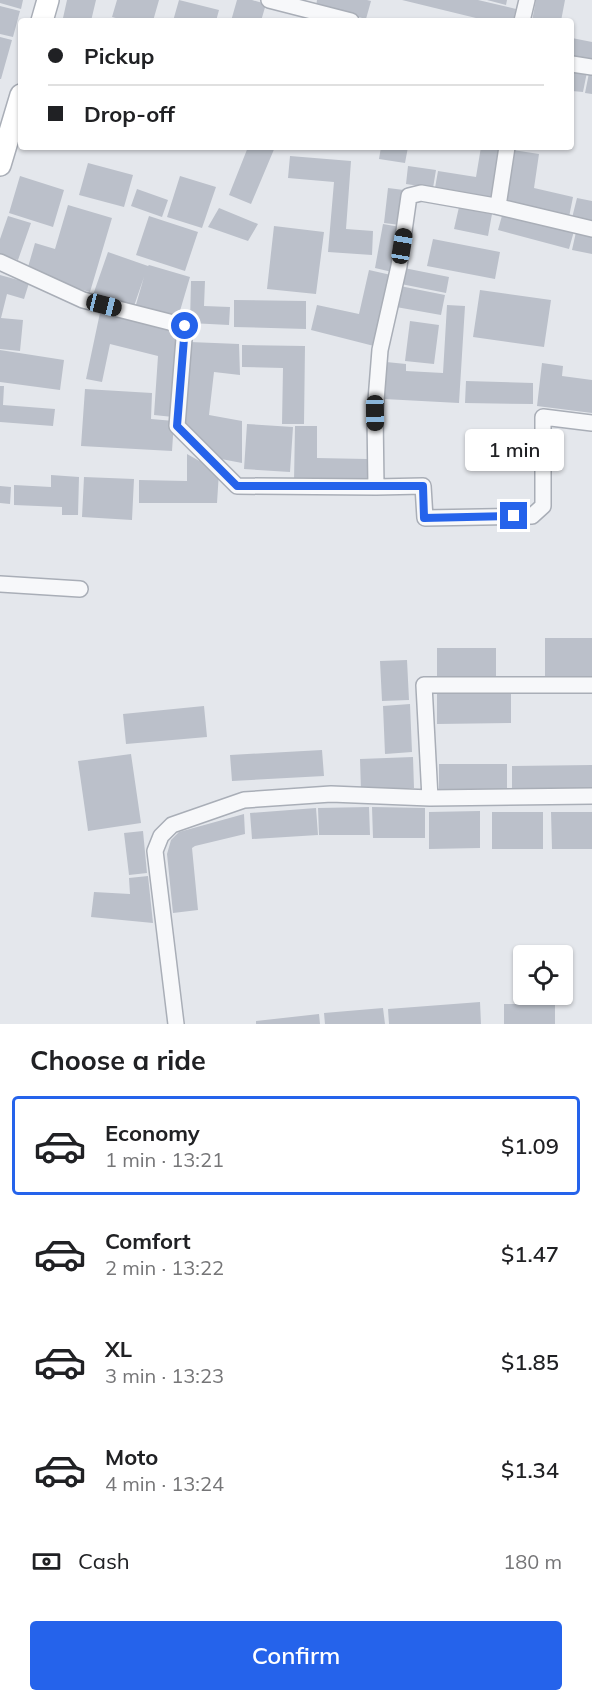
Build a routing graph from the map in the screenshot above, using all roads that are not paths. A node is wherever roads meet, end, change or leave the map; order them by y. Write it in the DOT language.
graph roads {
  1 [pos="48,0"];
  2 [pos="269,0"];
  3 [pos="527,0"];
  4 [pos="43,18"];
  5 [pos="339,18"];
  6 [pos="523,18"];
  7 [pos="574,64"];
  8 [pos="592,68"];
  9 [pos="18,105"];
  10 [pos="507,150"];
  11 [pos="0,165"];
  12 [pos="498,206"];
  13 [pos="592,229"];
  14 [pos="0,261"];
  15 [pos="592,423"];
  16 [pos="376,487"];
  17 [pos="0,584"];
  18 [pos="80,589"];
  19 [pos="592,685"];
  20 [pos="592,796"];
  21 [pos="430,798"];
  22 [pos="176,1024"];
  1 -- 4 [label="main road"];
  2 -- 5 [label="street"];
  3 -- 6 [label="street"];
  7 -- 8 [label="street"];
  9 -- 11 [label="main road"];
  10 -- 12 [label="street"];
  12 -- 13 [label="street"];
  12 -- 16 [label="street"];
  14 -- 16 [label="street"];
  15 -- 16 [label="street"];
  17 -- 18 [label="street"];
  19 -- 21 [label="street"];
  20 -- 21 [label="street"];
  21 -- 22 [label="street"];
}
